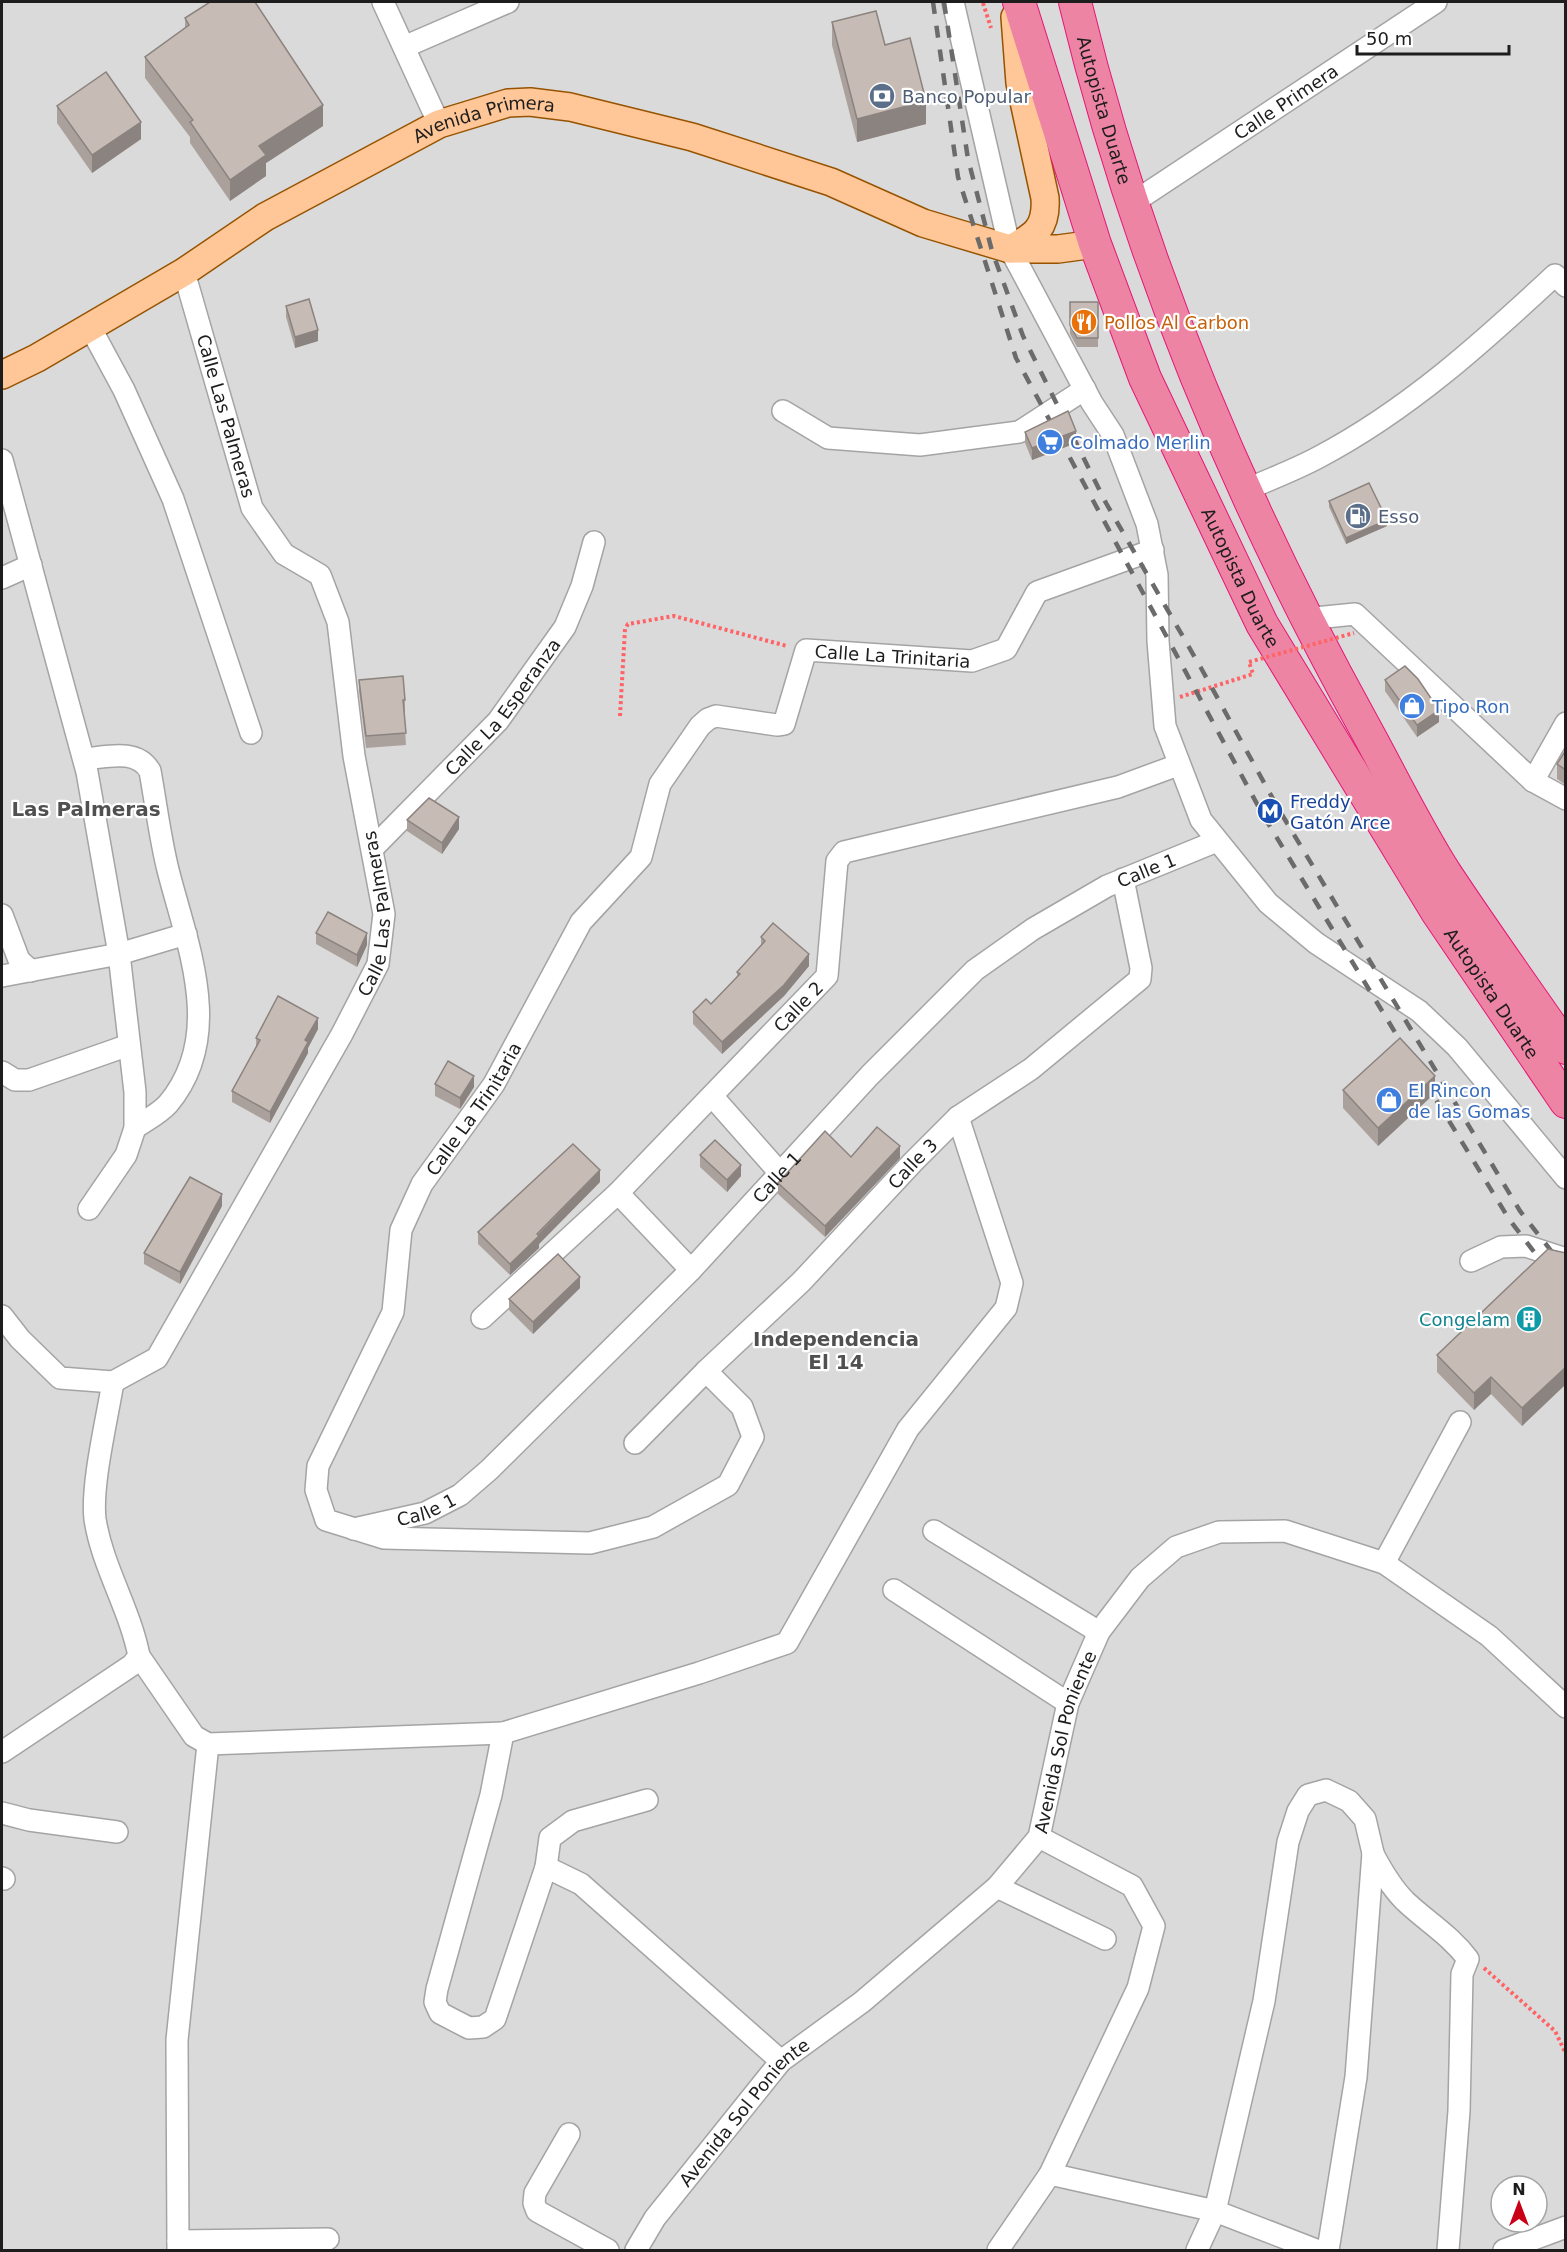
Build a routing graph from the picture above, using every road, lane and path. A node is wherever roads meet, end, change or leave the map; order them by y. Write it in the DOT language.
graph roads {
  1 [pos="383,2"];
  2 [pos="508,2"];
  3 [pos="953,2"];
  4 [pos="1016,2"];
  5 [pos="1075,2"];
  6 [pos="1431,3"];
  7 [pos="404,47"];
  8 [pos="439,124"];
  9 [pos="1134,202"];
  10 [pos="1095,244"];
  11 [pos="1010,249"];
  12 [pos="184,272"];
  13 [pos="1562,275"];
  14 [pos="90,327"];
  15 [pos="2,375"];
  16 [pos="1085,389"];
  17 [pos="783,411"];
  18 [pos="2,460"];
  19 [pos="1243,491"];
  20 [pos="594,542"];
  21 [pos="1153,550"];
  22 [pos="31,565"];
  23 [pos="2,578"];
  24 [pos="1305,619"];
  25 [pos="1354,633"];
  26 [pos="806,650"];
  27 [pos="1163,702"];
  28 [pos="620,716"];
  29 [pos="1566,723"];
  30 [pos="251,733"];
  31 [pos="84,759"];
  32 [pos="1178,765"];
  33 [pos="1533,781"];
  34 [pos="1566,799"];
  35 [pos="1217,841"];
  36 [pos="373,848"];
  37 [pos="1123,879"];
  38 [pos="2,915"];
  39 [pos="186,934"];
  40 [pos="119,954"];
  41 [pos="31,971"];
  42 [pos="2,976"];
  43 [pos="129,1044"];
  44 [pos="1566,1048"];
  45 [pos="2,1072"];
  46 [pos="712,1096"];
  47 [pos="1566,1102"];
  48 [pos="958,1118"];
  49 [pos="135,1128"];
  50 [pos="780,1173"];
  51 [pos="1566,1178"];
  52 [pos="618,1193"];
  53 [pos="90,1209"];
  54 [pos="1566,1259"];
  55 [pos="1471,1261"];
  56 [pos="691,1270"];
  57 [pos="2,1316"];
  58 [pos="482,1318"];
  59 [pos="706,1371"];
  60 [pos="113,1382"];
  61 [pos="1460,1422"];
  62 [pos="635,1443"];
  63 [pos="353,1529"];
  64 [pos="934,1531"];
  65 [pos="1384,1563"];
  66 [pos="894,1590"];
  67 [pos="1099,1632"];
  68 [pos="139,1656"];
  69 [pos="1068,1703"];
  70 [pos="1566,1707"];
  71 [pos="503,1733"];
  72 [pos="208,1744"];
  73 [pos="2,1752"];
  74 [pos="647,1800"];
  75 [pos="2,1813"];
  76 [pos="117,1832"];
  77 [pos="1039,1837"];
  78 [pos="1373,1853"];
  79 [pos="546,1867"];
  80 [pos="997,1887"];
  81 [pos="1105,1939"];
  82 [pos="1468,1959"];
  83 [pos="1566,2054"];
  84 [pos="781,2061"];
  85 [pos="569,2134"];
  86 [pos="1050,2174"];
  87 [pos="1215,2211"];
  88 [pos="1566,2227"];
  89 [pos="328,2239"];
  90 [pos="178,2246"];
  91 [pos="608,2250"];
  92 [pos="636,2250"];
  93 [pos="998,2250"];
  94 [pos="1197,2250"];
  95 [pos="1316,2250"];
  96 [pos="1328,2250"];
  97 [pos="1448,2250"];
  98 [pos="1504,2250"];
  1 -- 7 [label="street"];
  2 -- 7 [label="street"];
  3 -- 11 [label="street"];
  4 -- 10 [label="highway, Autopista Duarte"];
  4 -- 11 [label="main road"];
  5 -- 9 [label="highway, Autopista Duarte"];
  6 -- 9 [label="street, Calle Primera"];
  7 -- 8 [label="street"];
  8 -- 11 [label="main road, Avenida Primera"];
  8 -- 12 [label="main road, Avenida Primera"];
  9 -- 19 [label="highway, Autopista Duarte"];
  10 -- 11 [label="main road, Avenida Primera"];
  10 -- 47 [label="highway, Autopista Duarte"];
  11 -- 16 [label="street"];
  12 -- 14 [label="main road, Avenida Primera"];
  12 -- 36 [label="street, Calle Las Palmeras"];
  13 -- 19 [label="street"];
  14 -- 15 [label="main road, Avenida Primera"];
  14 -- 30 [label="street"];
  16 -- 17 [label="street"];
  16 -- 21 [label="street"];
  18 -- 22 [label="street"];
  19 -- 24 [label="highway, Autopista Duarte"];
  20 -- 36 [label="street, Calle La Esperanza"];
  21 -- 26 [label="street, Calle La Trinitaria"];
  21 -- 27 [label="street"];
  22 -- 23 [label="street"];
  22 -- 31 [label="street"];
  24 -- 33 [label="street"];
  24 -- 44 [label="highway, Autopista Duarte"];
  25 -- 27 [label="path, bridge"];
  26 -- 28 [label="path"];
  26 -- 63 [label="street, Calle La Trinitaria"];
  27 -- 32 [label="street"];
  29 -- 33 [label="street"];
  31 -- 39 [label="street"];
  31 -- 40 [label="street"];
  32 -- 35 [label="street"];
  32 -- 46 [label="street, Calle 2"];
  33 -- 34 [label="street"];
  35 -- 37 [label="street, Calle 1"];
  35 -- 51 [label="street"];
  36 -- 60 [label="street, Calle Las Palmeras"];
  37 -- 48 [label="street, Calle 3"];
  37 -- 50 [label="street, Calle 1"];
  38 -- 41 [label="street"];
  39 -- 40 [label="street"];
  39 -- 49 [label="street"];
  40 -- 41 [label="street"];
  40 -- 43 [label="street"];
  41 -- 42 [label="street"];
  43 -- 45 [label="street"];
  43 -- 49 [label="street"];
  46 -- 50 [label="street"];
  46 -- 52 [label="street, Calle 2"];
  48 -- 59 [label="street, Calle 3"];
  48 -- 71 [label="street"];
  49 -- 53 [label="street"];
  50 -- 56 [label="street, Calle 1"];
  52 -- 56 [label="street"];
  52 -- 58 [label="street, Calle 2"];
  54 -- 55 [label="street"];
  56 -- 63 [label="street, Calle 1"];
  57 -- 60 [label="street"];
  59 -- 62 [label="street, Calle 3"];
  59 -- 63 [label="street, Calle La Trinitaria"];
  60 -- 68 [label="street"];
  61 -- 65 [label="street"];
  64 -- 67 [label="street"];
  65 -- 67 [label="street, Avenida Sol Poniente"];
  65 -- 70 [label="street, Avenida Sol Poniente"];
  66 -- 69 [label="street"];
  67 -- 69 [label="street, Avenida Sol Poniente"];
  68 -- 72 [label="street"];
  68 -- 73 [label="street"];
  69 -- 77 [label="street, Avenida Sol Poniente"];
  71 -- 72 [label="street"];
  71 -- 79 [label="street"];
  72 -- 90 [label="street"];
  74 -- 79 [label="street"];
  75 -- 76 [label="street"];
  77 -- 80 [label="street, Avenida Sol Poniente"];
  77 -- 86 [label="street"];
  78 -- 82 [label="street"];
  78 -- 87 [label="street"];
  78 -- 96 [label="street"];
  79 -- 84 [label="street"];
  80 -- 81 [label="street"];
  80 -- 84 [label="street, Avenida Sol Poniente"];
  82 -- 83 [label="path"];
  82 -- 97 [label="street"];
  84 -- 92 [label="street, Avenida Sol Poniente"];
  85 -- 91 [label="street"];
  86 -- 87 [label="street"];
  86 -- 93 [label="street"];
  87 -- 94 [label="street"];
  87 -- 95 [label="street"];
  88 -- 98 [label="street"];
  89 -- 90 [label="street"];
}
